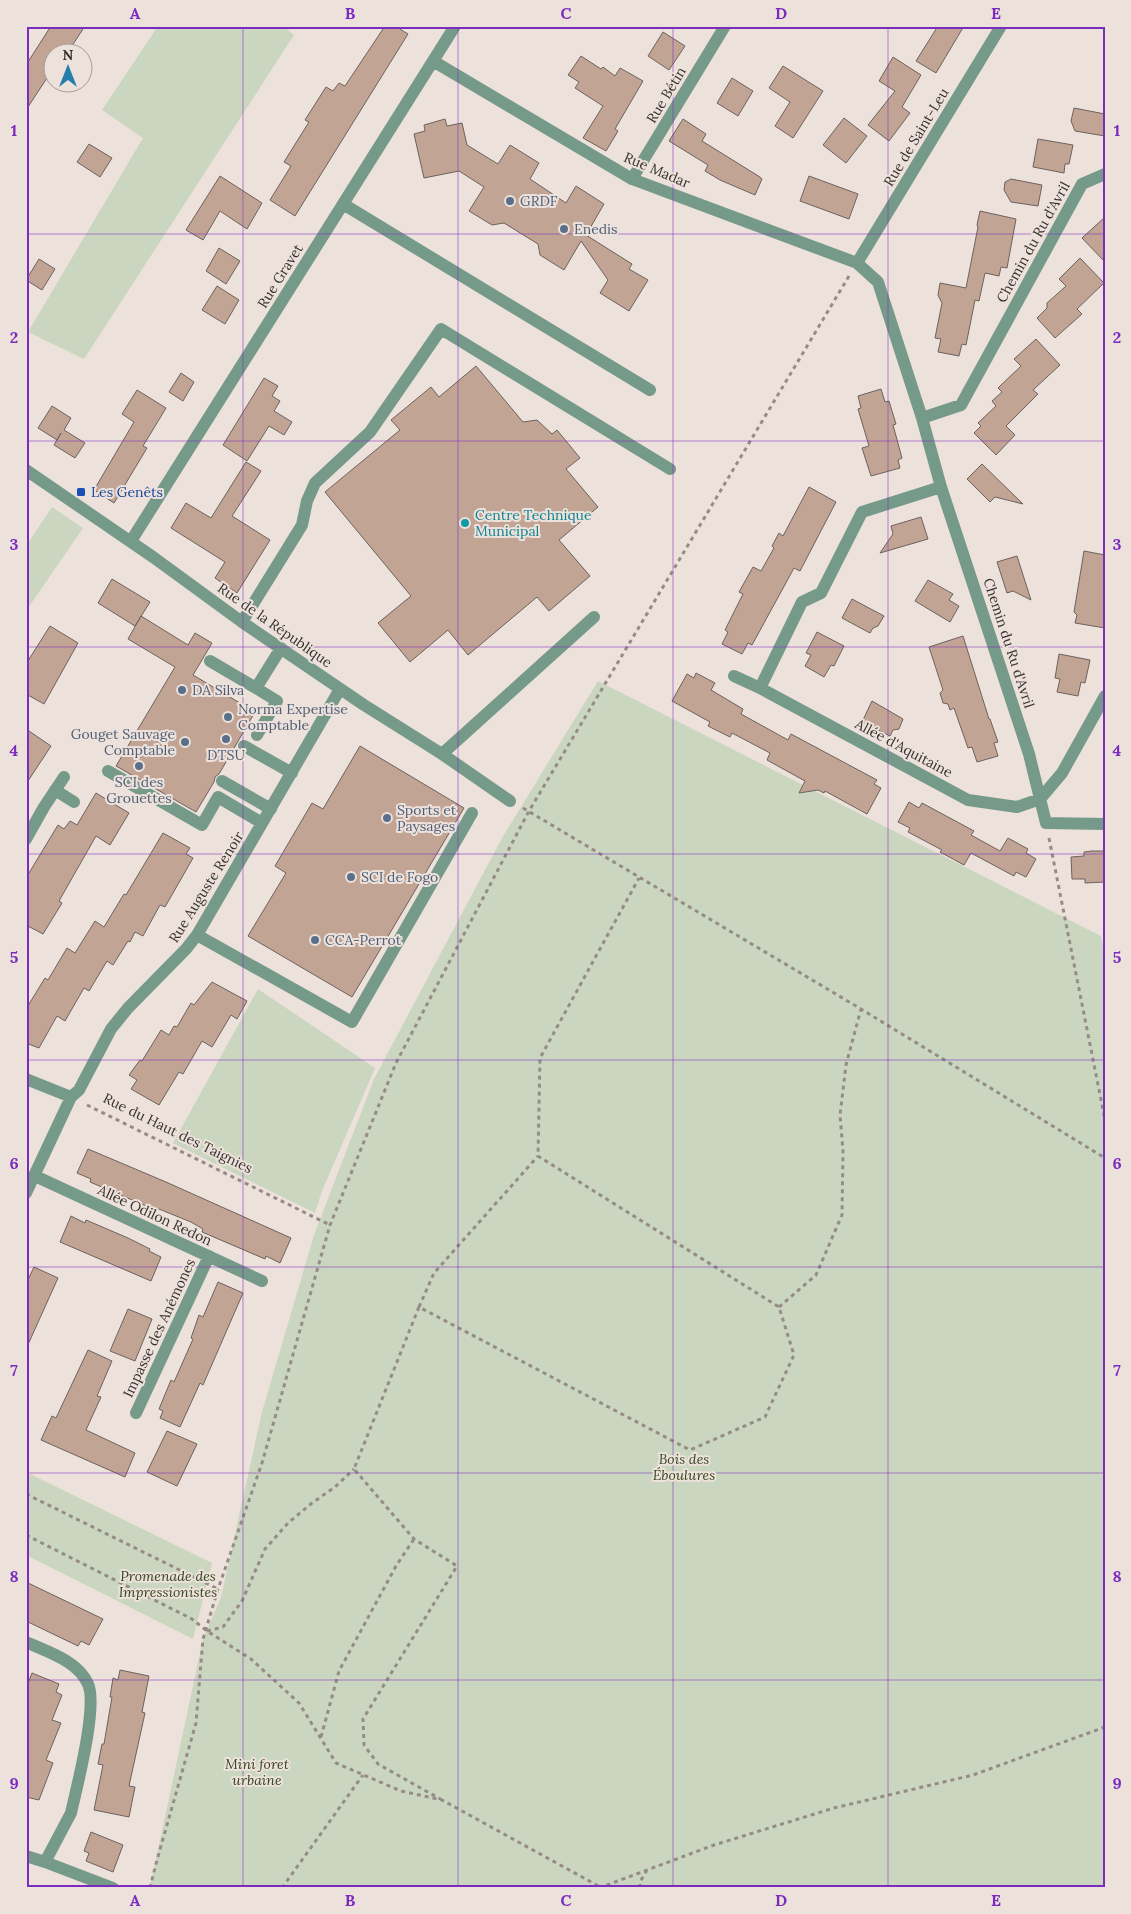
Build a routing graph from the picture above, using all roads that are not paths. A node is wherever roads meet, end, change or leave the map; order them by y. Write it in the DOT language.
graph roads {
  1 [pos="454,26"];
  2 [pos="725,26"];
  3 [pos="1001,26"];
  4 [pos="433,61"];
  5 [pos="1105,174"];
  6 [pos="632,179"];
  7 [pos="342,204"];
  8 [pos="857,263"];
  9 [pos="650,390"];
  10 [pos="922,418"];
  11 [pos="670,469"];
  12 [pos="26,470"];
  13 [pos="940,486"];
  14 [pos="131,541"];
  15 [pos="594,618"];
  16 [pos="242,622"];
  17 [pos="281,648"];
  18 [pos="210,661"];
  19 [pos="734,676"];
  20 [pos="256,688"];
  21 [pos="760,688"];
  22 [pos="340,689"];
  23 [pos="1105,696"];
  24 [pos="257,735"];
  25 [pos="244,746"];
  26 [pos="442,754"];
  27 [pos="108,771"];
  28 [pos="292,773"];
  29 [pos="64,777"];
  30 [pos="222,781"];
  31 [pos="55,790"];
  32 [pos="1040,799"];
  33 [pos="510,801"];
  34 [pos="74,802"];
  35 [pos="271,809"];
  36 [pos="472,813"];
  37 [pos="262,823"];
  38 [pos="1105,824"];
  39 [pos="26,840"];
  40 [pos="197,935"];
  41 [pos="26,1079"];
  42 [pos="71,1097"];
  43 [pos="35,1176"];
  44 [pos="26,1194"];
  45 [pos="209,1256"];
  46 [pos="262,1281"];
  47 [pos="136,1413"];
  48 [pos="26,1642"];
  49 [pos="26,1856"];
  50 [pos="45,1862"];
  51 [pos="113,1888"];
  1 -- 4 [label="street, Rue Gravet"];
  2 -- 6 [label="street, Rue Bétin"];
  3 -- 8 [label="street, Rue de Saint-Leu"];
  4 -- 6 [label="street, Rue Madar"];
  4 -- 7 [label="street, Rue Gravet"];
  5 -- 10 [label="street, Chemin du Ru d'Avril"];
  6 -- 8 [label="street, Rue Madar"];
  7 -- 9 [label="street"];
  7 -- 14 [label="street, Rue Gravet"];
  8 -- 10 [label="street, Chemin du Ru d'Avril"];
  10 -- 13 [label="street, Chemin du Ru d'Avril"];
  11 -- 16 [label="street"];
  12 -- 14 [label="street, Rue de la République"];
  13 -- 21 [label="street"];
  13 -- 32 [label="street, Chemin du Ru d'Avril"];
  14 -- 16 [label="street, Rue de la République"];
  15 -- 26 [label="street"];
  16 -- 17 [label="street, Rue de la République"];
  17 -- 20 [label="street"];
  17 -- 22 [label="street, Rue de la République"];
  18 -- 20 [label="street"];
  19 -- 21 [label="street, Allée d'Aquitaine"];
  20 -- 24 [label="street"];
  21 -- 32 [label="street, Allée d'Aquitaine"];
  22 -- 26 [label="street, Rue de la République"];
  22 -- 28 [label="street, Rue Auguste Renoir"];
  23 -- 32 [label="street"];
  25 -- 28 [label="street"];
  26 -- 33 [label="street, Rue de la République"];
  27 -- 37 [label="street"];
  28 -- 35 [label="street, Rue Auguste Renoir"];
  29 -- 31 [label="street"];
  30 -- 35 [label="street"];
  31 -- 34 [label="street"];
  31 -- 39 [label="street"];
  32 -- 38 [label="street, Chemin du Ru d'Avril"];
  35 -- 37 [label="street, Rue Auguste Renoir"];
  36 -- 40 [label="street"];
  37 -- 40 [label="street, Rue Auguste Renoir"];
  40 -- 42 [label="street, Rue Auguste Renoir"];
  41 -- 42 [label="street"];
  42 -- 43 [label="street, Rue Auguste Renoir"];
  43 -- 44 [label="street, Rue Auguste Renoir"];
  43 -- 45 [label="street, Allée Odilon Redon"];
  45 -- 46 [label="street, Allée Odilon Redon"];
  45 -- 47 [label="street, Impasse des Anémones"];
  48 -- 50 [label="street"];
  49 -- 50 [label="street"];
  50 -- 51 [label="street"];
}
